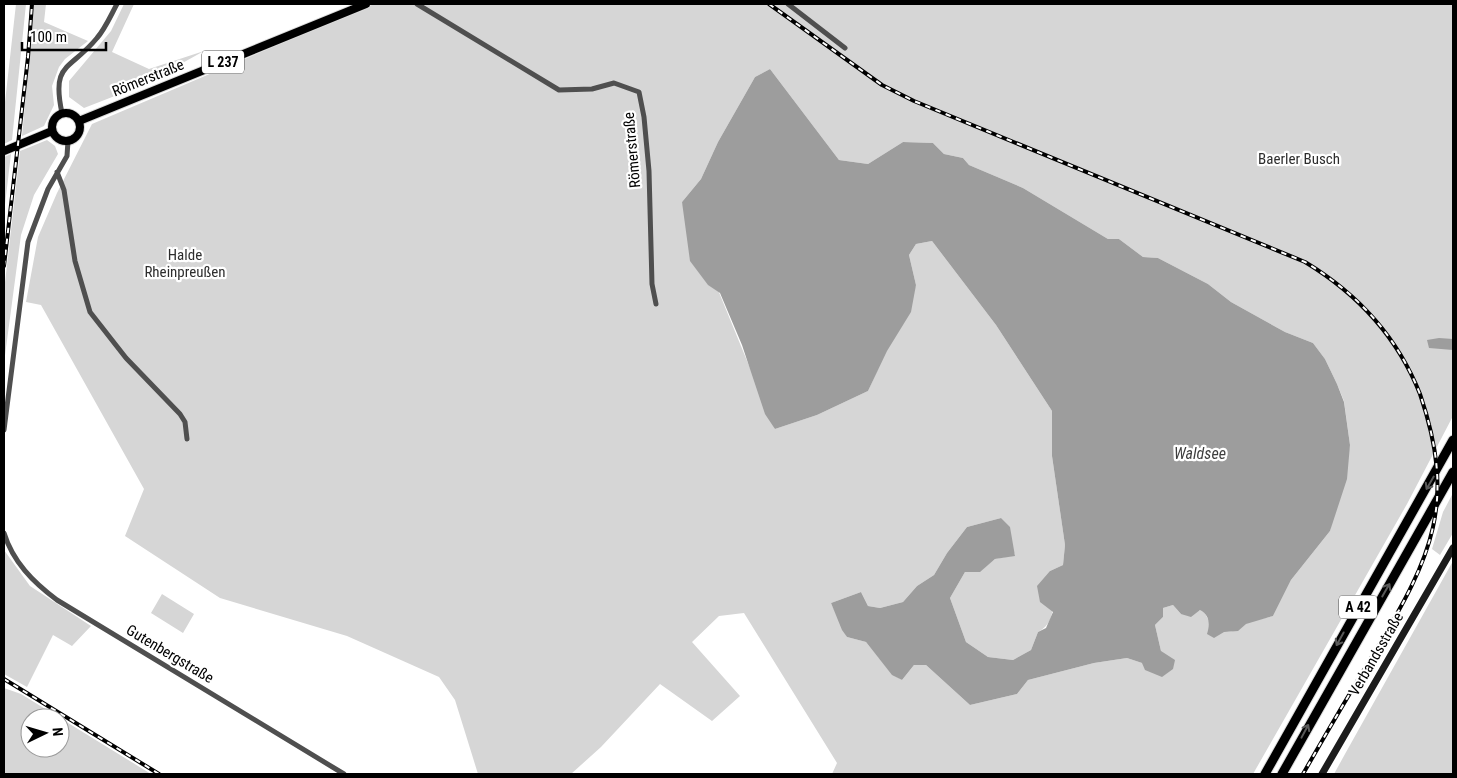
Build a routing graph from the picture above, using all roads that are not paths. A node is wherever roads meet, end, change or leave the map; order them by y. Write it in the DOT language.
graph roads {
  1 [pos="117,4"];
  2 [pos="366,4"];
  3 [pos="416,4"];
  4 [pos="788,4"];
  5 [pos="845,48"];
  6 [pos="62,113"];
  7 [pos="79,120"];
  8 [pos="52,131"];
  9 [pos="68,141"];
  10 [pos="4,151"];
  11 [pos="57,172"];
  12 [pos="656,304"];
  13 [pos="4,430"];
  14 [pos="187,439"];
  15 [pos="1453,440"];
  16 [pos="1453,472"];
  17 [pos="4,533"];
  18 [pos="1453,548"];
  19 [pos="344,774"];
  20 [pos="1265,774"];
  21 [pos="1282,774"];
  22 [pos="1322,774"];
  1 -- 6 [label="street"];
  2 -- 7 [label="main road, Römerstraße / L 237"];
  3 -- 12 [label="street, Römerstraße"];
  4 -- 5 [label="street"];
  6 -- 7 [label="main road"];
  6 -- 8 [label="main road"];
  7 -- 9 [label="main road"];
  8 -- 9 [label="main road"];
  8 -- 10 [label="main road"];
  9 -- 11 [label="street"];
  11 -- 13 [label="street"];
  11 -- 14 [label="street"];
  15 -- 20 [label="highway, A 42, one-way"];
  21 -- 16 [label="highway, A 42, one-way"];
  17 -- 19 [label="street, Gutenbergstraße"];
  18 -- 22 [label="main road, Verbandsstraße"];
}
